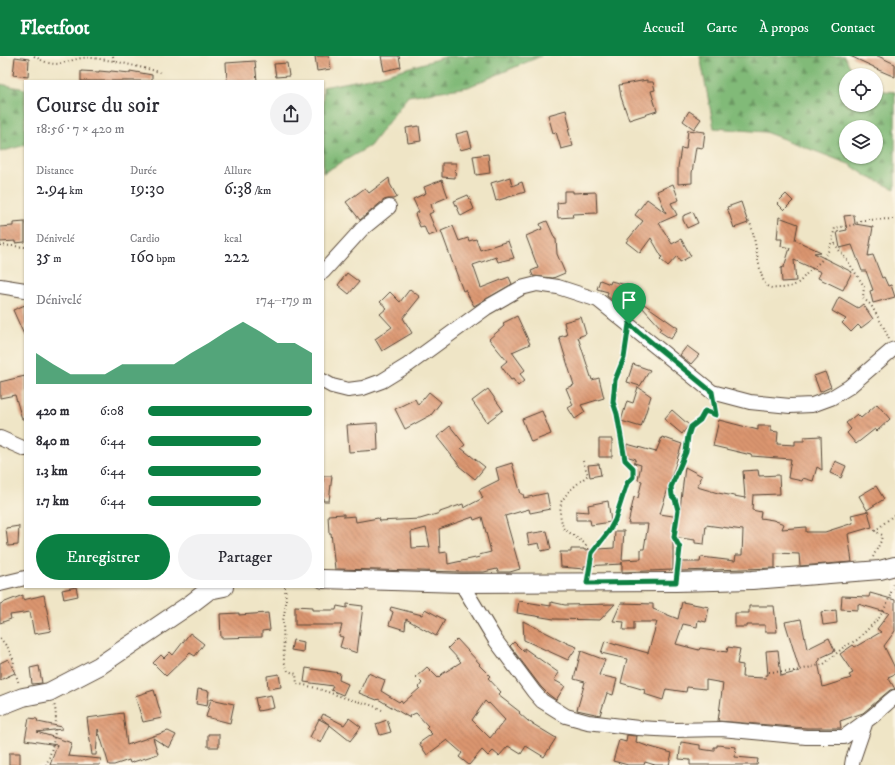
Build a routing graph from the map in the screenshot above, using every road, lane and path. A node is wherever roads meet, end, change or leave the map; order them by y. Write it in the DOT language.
graph roads {
  1 [pos="34,56"];
  2 [pos="113,56"];
  3 [pos="114,61"];
  4 [pos="160,72"];
  5 [pos="389,207"];
  6 [pos="895,219"];
  7 [pos="749,221"];
  8 [pos="832,239"];
  9 [pos="0,245"];
  10 [pos="24,247"];
  11 [pos="324,271"];
  12 [pos="0,286"];
  13 [pos="24,290"];
  14 [pos="629,324"];
  15 [pos="894,350"];
  16 [pos="324,382"];
  17 [pos="712,392"];
  18 [pos="0,438"];
  19 [pos="24,449"];
  20 [pos="583,461"];
  21 [pos="895,514"];
  22 [pos="592,553"];
  23 [pos="888,568"];
  24 [pos="24,578"];
  25 [pos="324,579"];
  26 [pos="895,581"];
  27 [pos="676,582"];
  28 [pos="461,583"];
  29 [pos="587,583"];
  30 [pos="0,584"];
  31 [pos="212,588"];
  32 [pos="285,588"];
  33 [pos="0,638"];
  34 [pos="769,672"];
  35 [pos="49,692"];
  36 [pos="23,697"];
  37 [pos="895,697"];
  38 [pos="0,706"];
  39 [pos="382,710"];
  40 [pos="866,721"];
  41 [pos="46,765"];
  42 [pos="852,765"];
  1 -- 3 [label="path"];
  2 -- 3 [label="path"];
  3 -- 4 [label="path"];
  5 -- 11 [label="street"];
  6 -- 8 [label="path"];
  7 -- 8 [label="path"];
  8 -- 15 [label="path"];
  9 -- 10 [label="path"];
  12 -- 13 [label="street"];
  14 -- 16 [label="street"];
  14 -- 17 [label="street"];
  14 -- 22 [label="path"];
  15 -- 17 [label="street"];
  17 -- 27 [label="path"];
  18 -- 19 [label="street"];
  20 -- 22 [label="path"];
  21 -- 23 [label="path"];
  22 -- 29 [label="path"];
  23 -- 27 [label="main road"];
  24 -- 30 [label="street"];
  25 -- 28 [label="main road"];
  26 -- 34 [label="path"];
  27 -- 29 [label="main road"];
  28 -- 29 [label="main road"];
  28 -- 40 [label="street"];
  31 -- 35 [label="main road"];
  32 -- 39 [label="path"];
  33 -- 36 [label="path"];
  35 -- 36 [label="main road"];
  35 -- 41 [label="path"];
  36 -- 38 [label="main road"];
  37 -- 40 [label="street"];
  40 -- 42 [label="street"];
}
